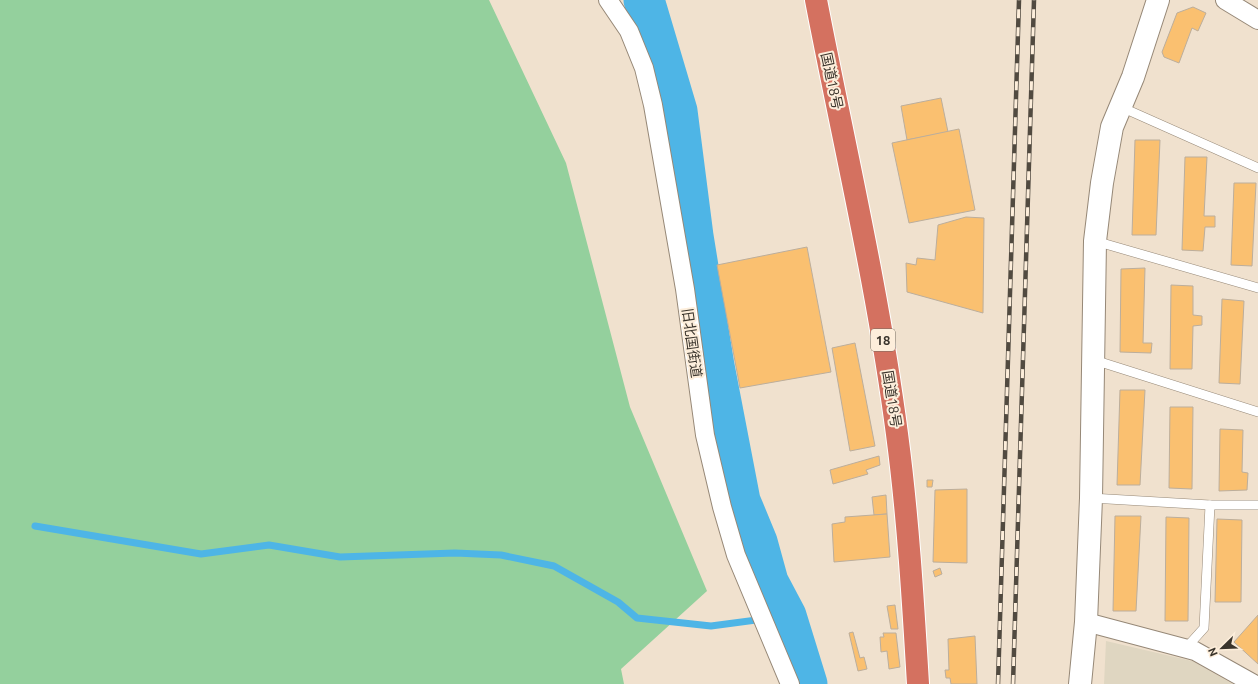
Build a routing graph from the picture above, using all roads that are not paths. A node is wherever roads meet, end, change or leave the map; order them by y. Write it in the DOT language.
graph roads {
  1 [pos="608,0"];
  2 [pos="816,0"];
  3 [pos="1158,0"];
  4 [pos="1225,0"];
  5 [pos="1258,20"];
  6 [pos="1121,107"];
  7 [pos="1258,168"];
  8 [pos="1095,241"];
  9 [pos="1258,288"];
  10 [pos="1094,360"];
  11 [pos="1258,412"];
  12 [pos="1091,498"];
  13 [pos="1210,505"];
  14 [pos="1258,506"];
  15 [pos="1086,622"];
  16 [pos="1186,648"];
  17 [pos="790,684"];
  18 [pos="918,684"];
  19 [pos="1080,684"];
  20 [pos="1254,684"];
  1 -- 17 [label="street, 旧北国街道"];
  2 -- 18 [label="highway, 国道18号 / 18"];
  3 -- 6 [label="street"];
  4 -- 5 [label="street"];
  6 -- 7 [label="lane"];
  6 -- 8 [label="street"];
  8 -- 9 [label="lane"];
  8 -- 10 [label="street"];
  10 -- 11 [label="lane"];
  10 -- 12 [label="street"];
  12 -- 13 [label="lane"];
  12 -- 15 [label="street"];
  13 -- 14 [label="lane"];
  13 -- 16 [label="lane"];
  15 -- 16 [label="street"];
  15 -- 19 [label="street"];
  16 -- 20 [label="street"];
}
